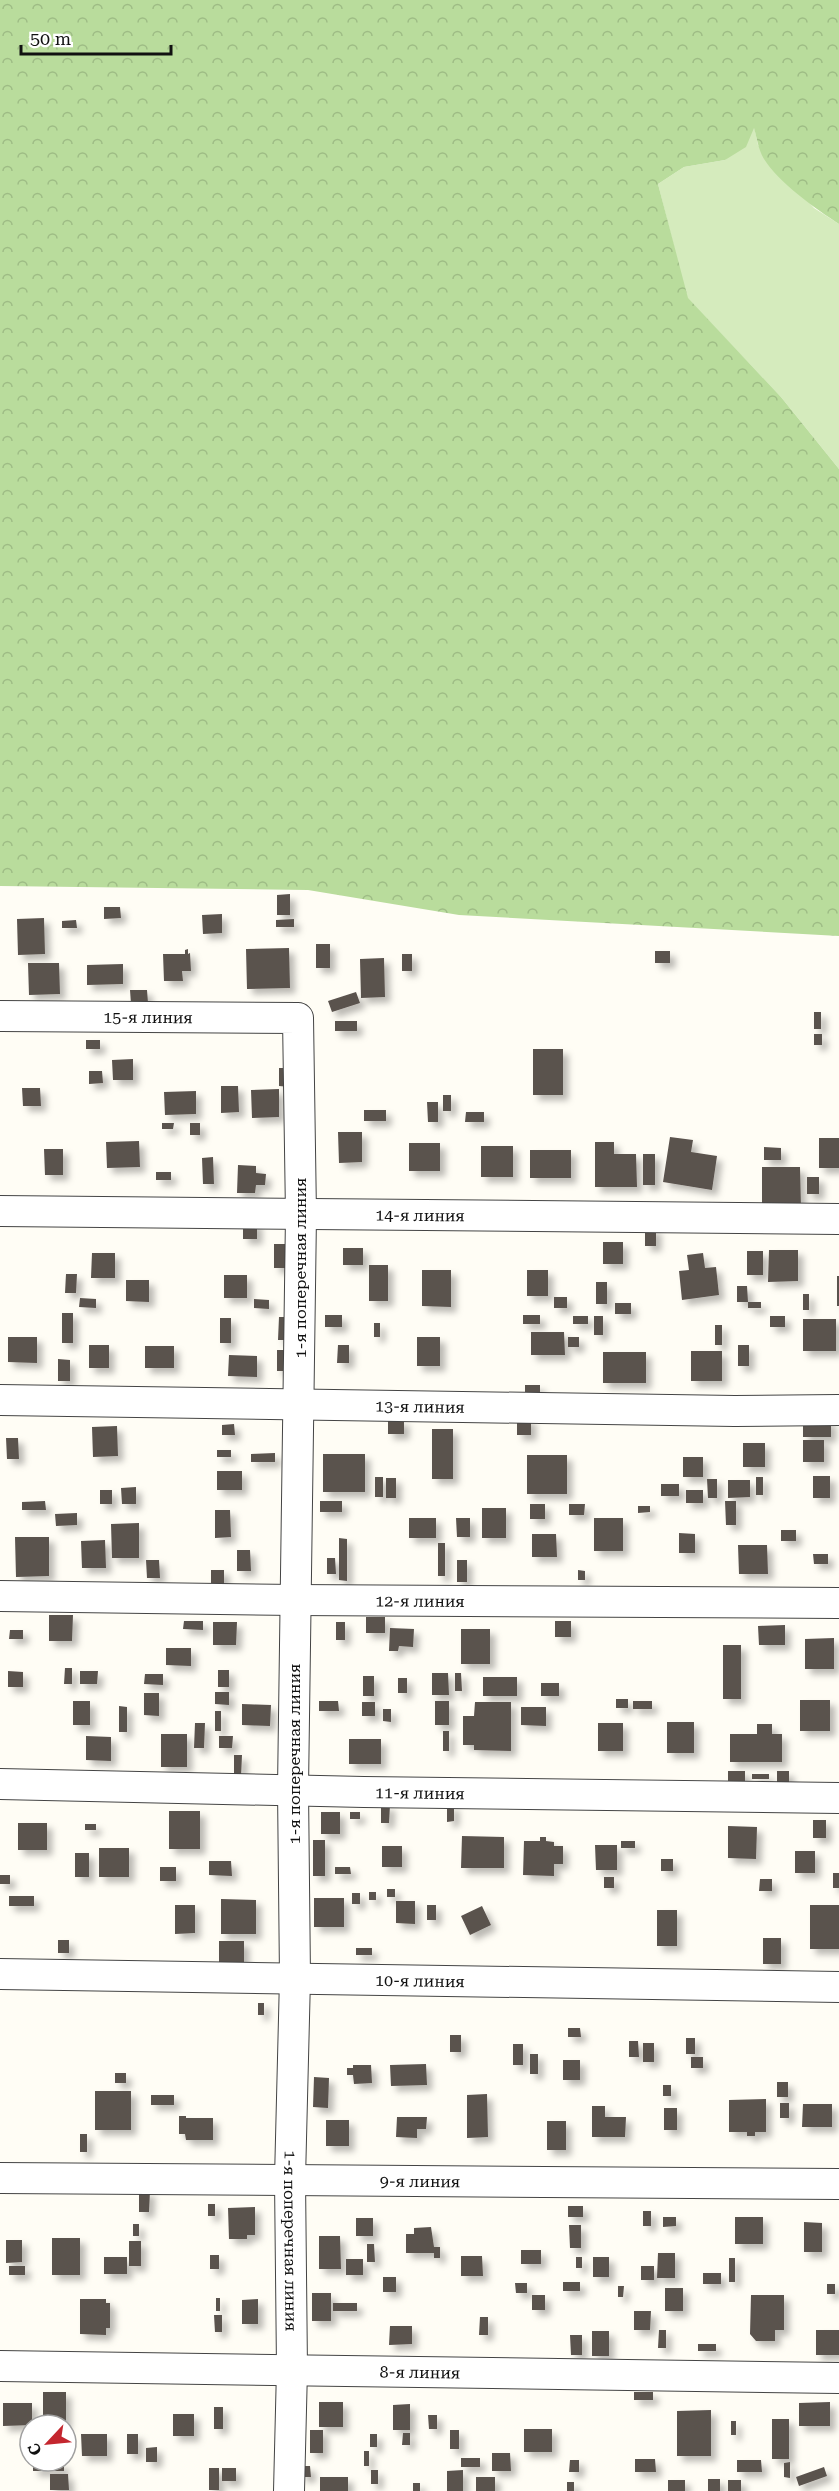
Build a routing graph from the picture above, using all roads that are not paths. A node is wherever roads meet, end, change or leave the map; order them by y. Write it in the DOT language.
graph roads {
  1 [pos="0,1016"];
  2 [pos="298,1018"];
  3 [pos="0,1211"];
  4 [pos="301,1215"];
  5 [pos="839,1219"];
  6 [pos="0,1400"];
  7 [pos="300,1405"];
  8 [pos="839,1410"];
  9 [pos="0,1596"];
  10 [pos="295,1600"];
  11 [pos="839,1603"];
  12 [pos="0,1784"];
  13 [pos="293,1789"];
  14 [pos="839,1798"];
  15 [pos="0,1974"];
  16 [pos="295,1978"];
  17 [pos="839,1987"];
  18 [pos="0,2178"];
  19 [pos="291,2179"];
  20 [pos="839,2184"];
  21 [pos="0,2366"];
  22 [pos="292,2369"];
  23 [pos="839,2378"];
  24 [pos="290,2491"];
  1 -- 2 [label="street, 15-я линия"];
  2 -- 4 [label="street, 1-я поперечная линия"];
  3 -- 4 [label="street, 14-я линия"];
  4 -- 5 [label="street, 14-я линия"];
  4 -- 7 [label="street, 1-я поперечная линия"];
  6 -- 7 [label="street, 13-я линия"];
  7 -- 8 [label="street, 13-я линия"];
  7 -- 10 [label="street, 1-я поперечная линия"];
  9 -- 10 [label="street, 12-я линия"];
  10 -- 11 [label="street, 12-я линия"];
  10 -- 13 [label="street, 1-я поперечная линия"];
  12 -- 13 [label="street, 11-я линия"];
  13 -- 14 [label="street, 11-я линия"];
  13 -- 16 [label="street, 1-я поперечная линия"];
  15 -- 16 [label="street, 10-я линия"];
  16 -- 17 [label="street, 10-я линия"];
  16 -- 19 [label="street, 1-я поперечная линия"];
  18 -- 19 [label="street, 9-я линия"];
  19 -- 20 [label="street, 9-я линия"];
  19 -- 22 [label="street, 1-я поперечная линия"];
  21 -- 22 [label="street, 8-я линия"];
  22 -- 23 [label="street, 8-я линия"];
  22 -- 24 [label="street, 1-я поперечная линия"];
}
